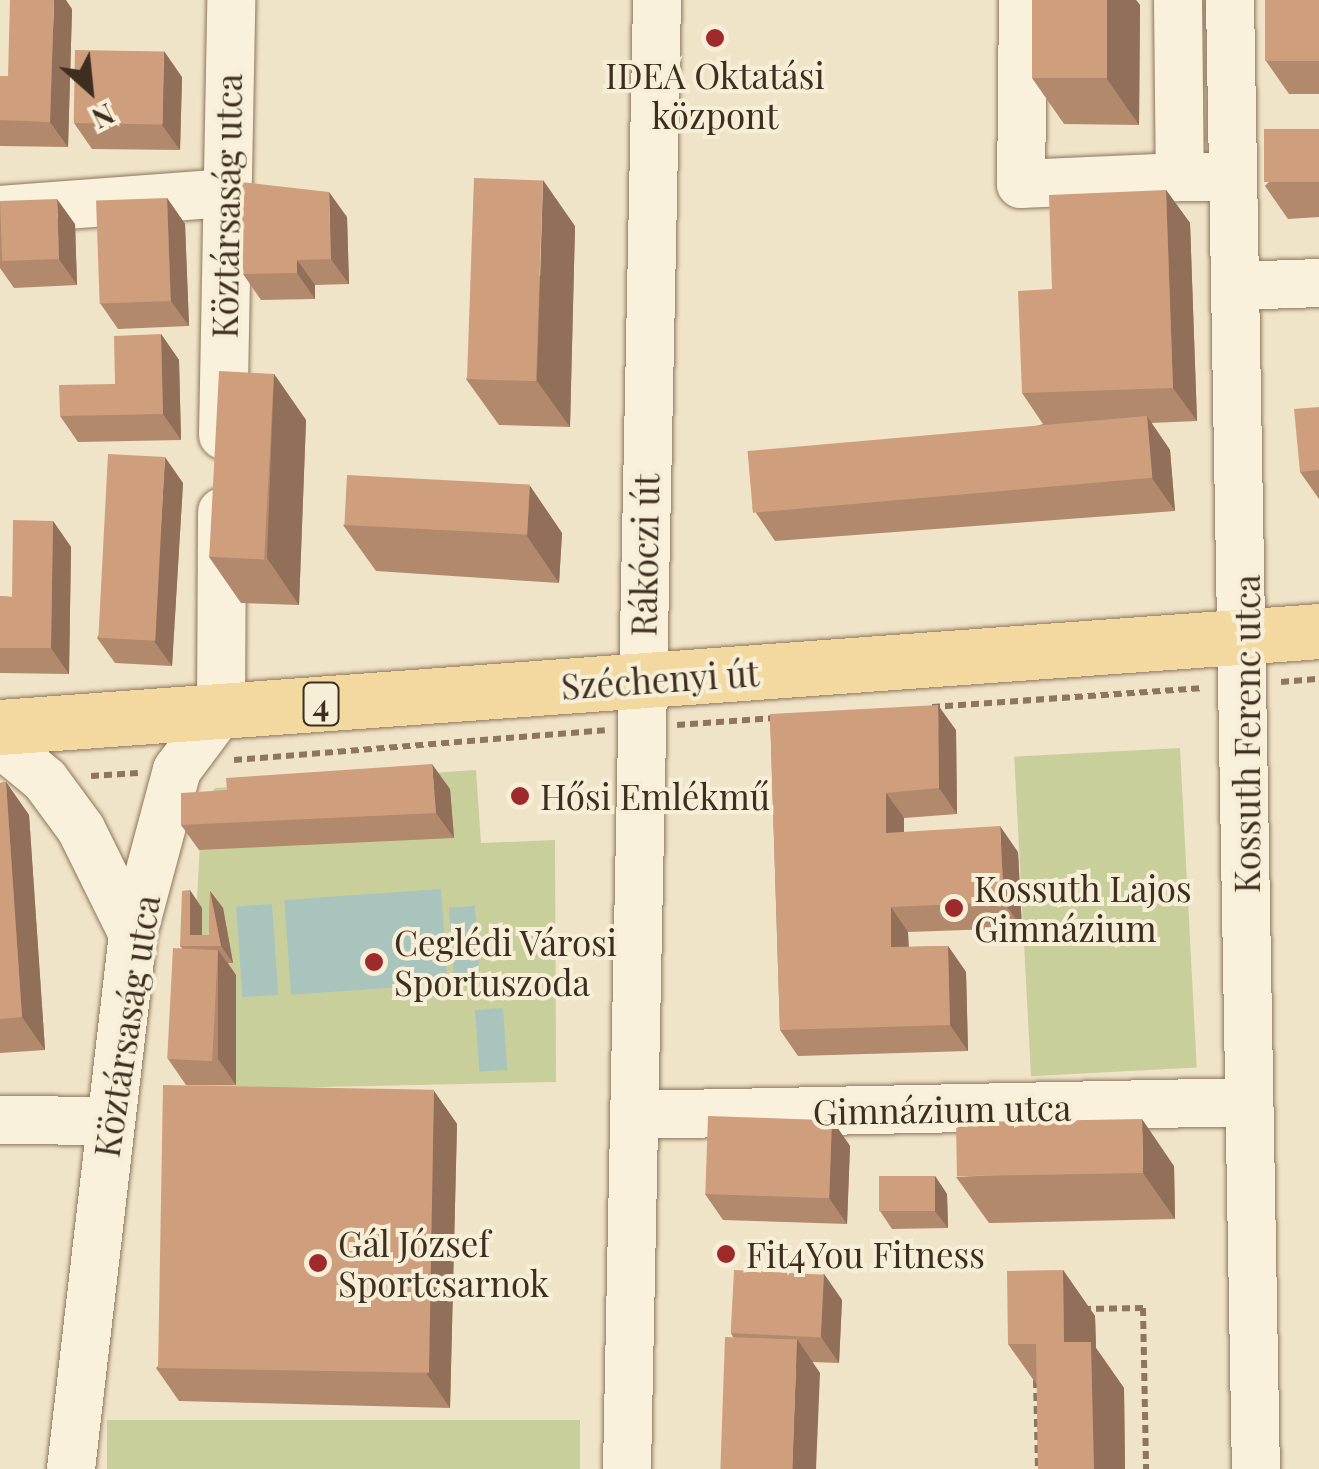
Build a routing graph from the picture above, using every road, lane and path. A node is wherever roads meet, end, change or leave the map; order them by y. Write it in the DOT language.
graph roads {
  1 [pos="232,0"];
  2 [pos="656,0"];
  3 [pos="1023,0"];
  4 [pos="1178,0"];
  5 [pos="1230,0"];
  6 [pos="1234,177"];
  7 [pos="1180,178"];
  8 [pos="224,193"];
  9 [pos="0,210"];
  10 [pos="1319,284"];
  11 [pos="1237,286"];
  12 [pos="1319,631"];
  13 [pos="1245,636"];
  14 [pos="642,681"];
  15 [pos="220,712"];
  16 [pos="0,727"];
  17 [pos="0,743"];
  18 [pos="133,934"];
  19 [pos="1249,1102"];
  20 [pos="634,1115"];
  21 [pos="0,1120"];
  22 [pos="109,1121"];
  23 [pos="1071,1310"];
  24 [pos="1036,1370"];
  25 [pos="71,1469"];
  26 [pos="627,1469"];
  27 [pos="1038,1469"];
  28 [pos="1146,1469"];
  29 [pos="1256,1469"];
  1 -- 8 [label="street, Köztársaság utca"];
  2 -- 14 [label="street, Rákóczi út"];
  3 -- 7 [label="street"];
  4 -- 7 [label="street"];
  5 -- 6 [label="street, Kossuth Ferenc utca"];
  6 -- 7 [label="street"];
  6 -- 11 [label="street, Kossuth Ferenc utca"];
  8 -- 9 [label="street"];
  8 -- 15 [label="street, Köztársaság utca"];
  10 -- 11 [label="street"];
  11 -- 13 [label="street, Kossuth Ferenc utca"];
  12 -- 13 [label="main road, Széchenyi út / 4"];
  13 -- 14 [label="main road, Széchenyi út / 4"];
  13 -- 19 [label="street, Kossuth Ferenc utca"];
  14 -- 15 [label="main road, Széchenyi út / 4"];
  14 -- 20 [label="street, Rákóczi út"];
  15 -- 16 [label="main road, Széchenyi út / 4"];
  15 -- 18 [label="street, Köztársaság utca"];
  17 -- 18 [label="street"];
  18 -- 22 [label="street, Köztársaság utca"];
  19 -- 20 [label="street, Gimnázium utca"];
  19 -- 29 [label="street, Kossuth Ferenc utca"];
  20 -- 26 [label="street, Rákóczi út"];
  21 -- 22 [label="street"];
  22 -- 25 [label="street, Köztársaság utca"];
  23 -- 28 [label="path"];
  24 -- 27 [label="path"];
}
